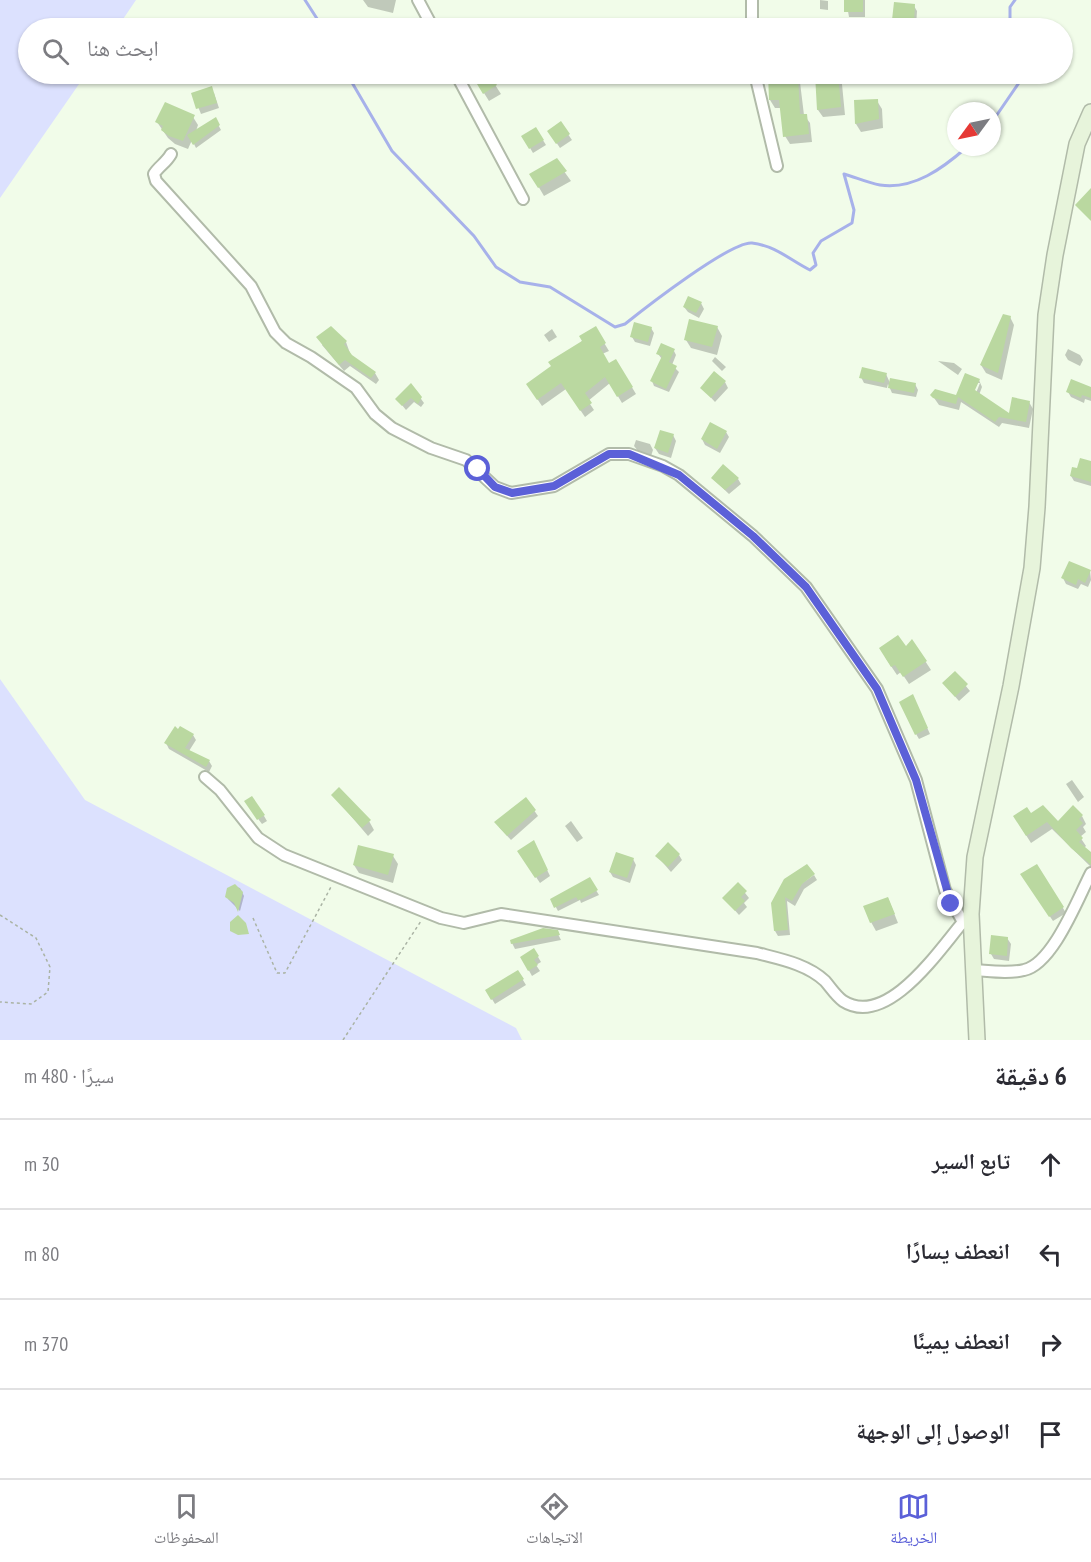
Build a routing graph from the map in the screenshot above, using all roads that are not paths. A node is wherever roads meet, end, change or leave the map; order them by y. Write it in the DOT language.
graph roads {
  1 [pos="418,0"];
  2 [pos="752,0"];
  3 [pos="428,18"];
  4 [pos="752,18"];
  5 [pos="461,84"];
  6 [pos="757,84"];
  7 [pos="1091,112"];
  8 [pos="171,154"];
  9 [pos="777,166"];
  10 [pos="523,199"];
  11 [pos="205,777"];
  12 [pos="1091,873"];
  13 [pos="967,922"];
  14 [pos="974,970"];
  15 [pos="977,1040"];
  1 -- 3 [label="street"];
  2 -- 4 [label="street"];
  5 -- 10 [label="street"];
  6 -- 9 [label="street"];
  7 -- 13 [label="main road"];
  8 -- 13 [label="street"];
  11 -- 13 [label="street"];
  12 -- 14 [label="street"];
  13 -- 14 [label="main road"];
  14 -- 15 [label="main road"];
}
